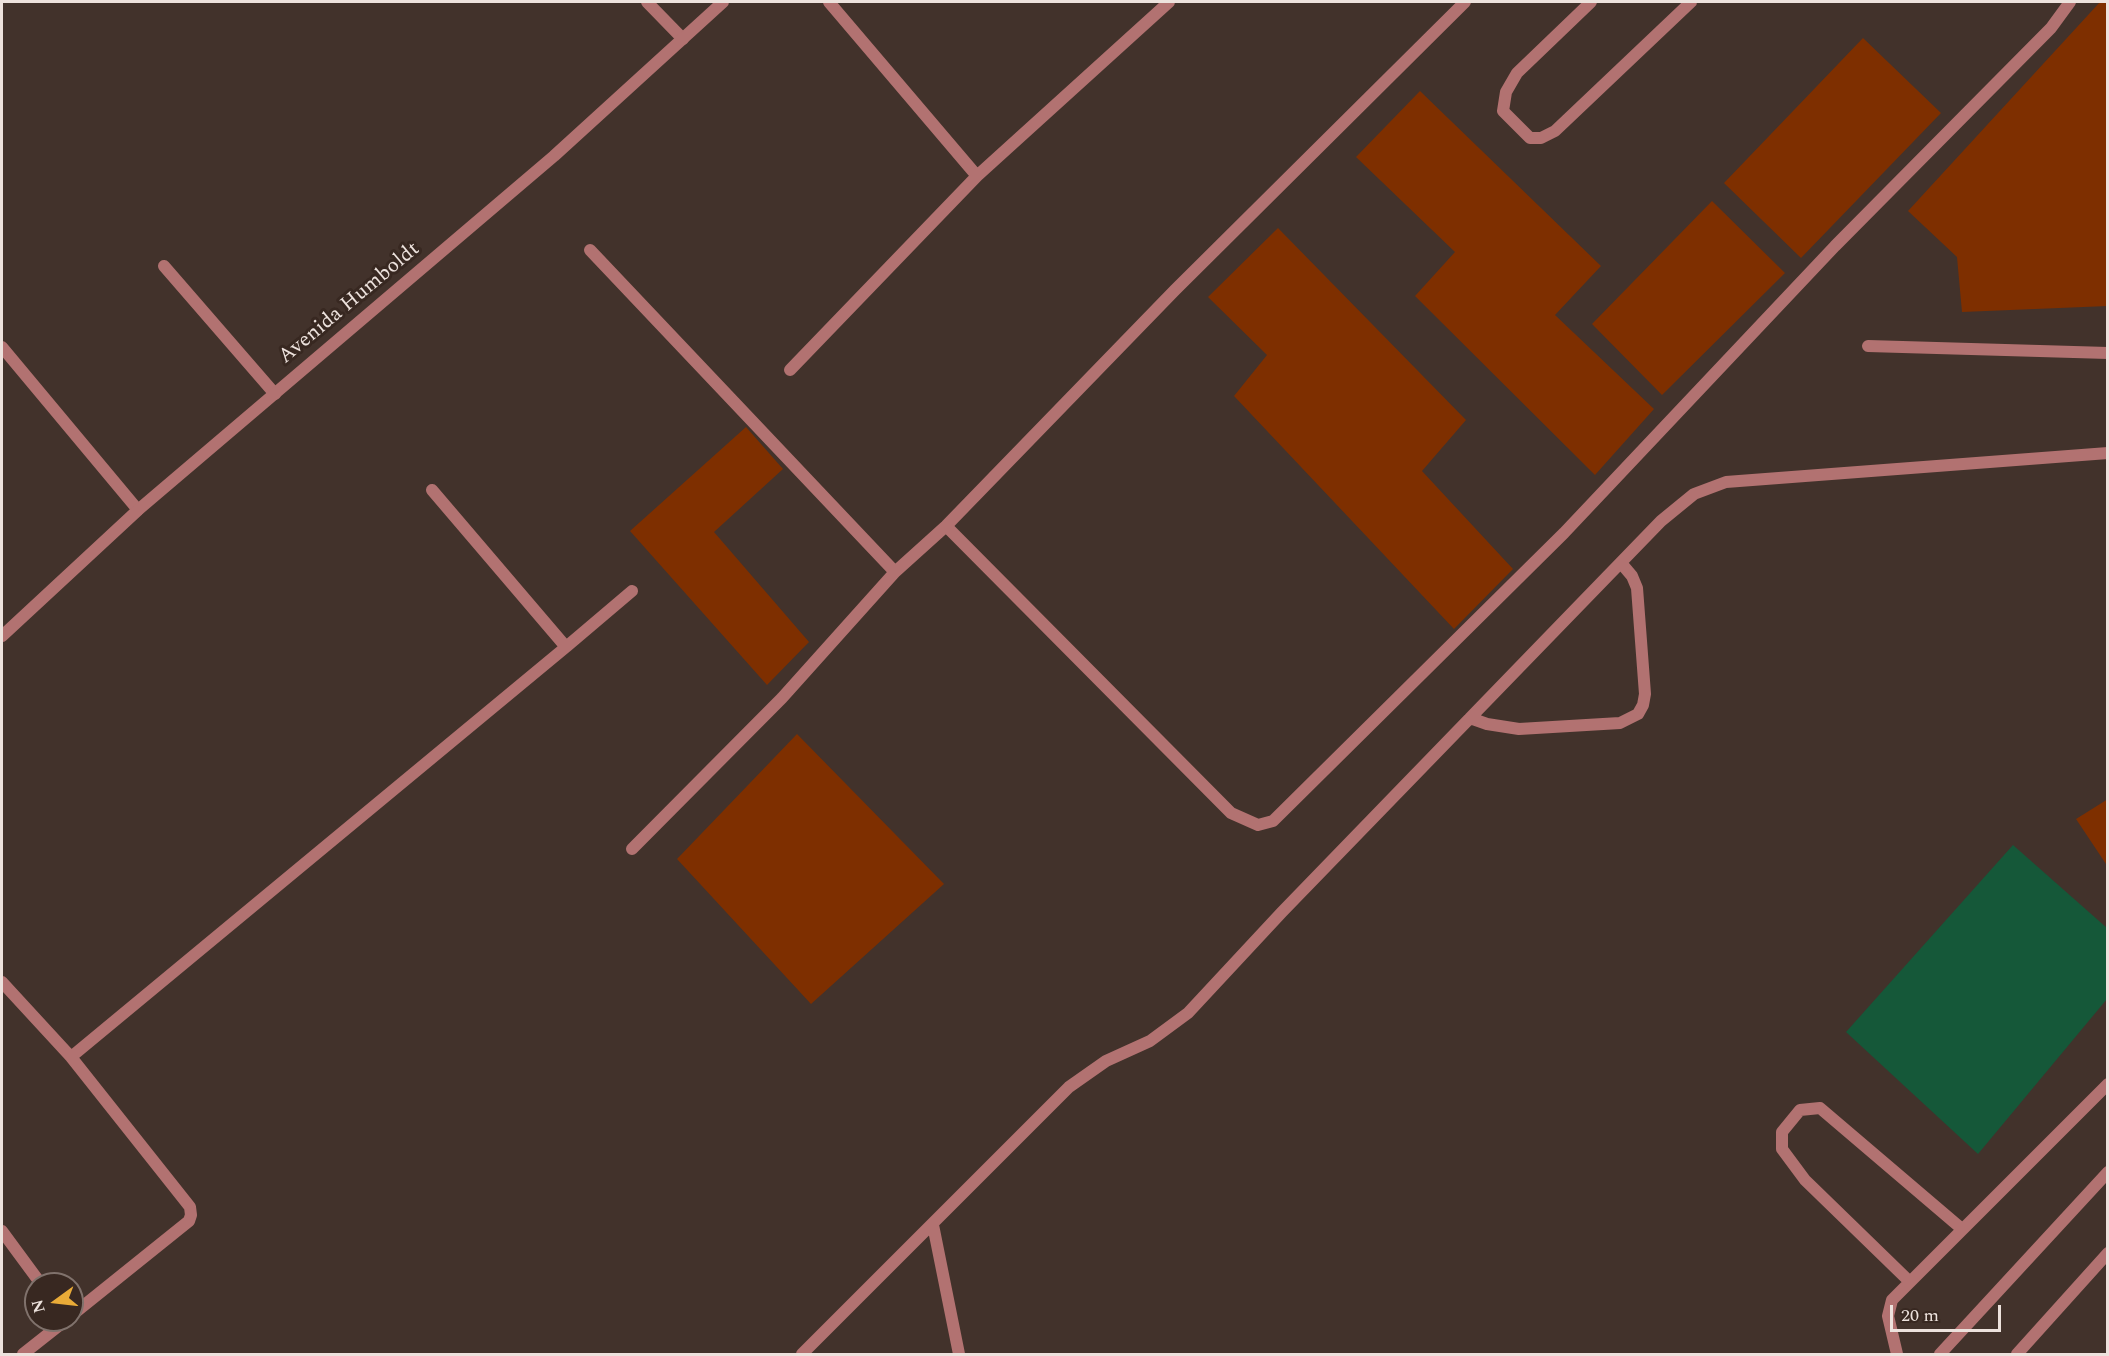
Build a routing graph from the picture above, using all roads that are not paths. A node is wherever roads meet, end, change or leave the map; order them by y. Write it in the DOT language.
graph roads {
  1 [pos="646,2"];
  2 [pos="723,2"];
  3 [pos="829,2"];
  4 [pos="1169,2"];
  5 [pos="1466,2"];
  6 [pos="1591,2"];
  7 [pos="1691,2"];
  8 [pos="2070,2"];
  9 [pos="683,39"];
  10 [pos="977,176"];
  11 [pos="590,250"];
  12 [pos="164,266"];
  13 [pos="1868,346"];
  14 [pos="2,347"];
  15 [pos="2108,353"];
  16 [pos="790,370"];
  17 [pos="275,394"];
  18 [pos="2108,453"];
  19 [pos="432,490"];
  20 [pos="138,510"];
  21 [pos="946,526"];
  22 [pos="1620,563"];
  23 [pos="894,572"];
  24 [pos="632,591"];
  25 [pos="2,636"];
  26 [pos="566,647"];
  27 [pos="1470,718"];
  28 [pos="632,849"];
  29 [pos="2,982"];
  30 [pos="71,1057"];
  31 [pos="2108,1084"];
  32 [pos="2108,1172"];
  33 [pos="933,1226"];
  34 [pos="1962,1229"];
  35 [pos="2,1231"];
  36 [pos="2108,1253"];
  37 [pos="32,1272"];
  38 [pos="1910,1282"];
  39 [pos="84,1305"];
  40 [pos="51,1332"];
  41 [pos="23,1354"];
  42 [pos="802,1354"];
  43 [pos="959,1354"];
  44 [pos="1897,1354"];
  45 [pos="1940,1354"];
  46 [pos="2017,1354"];
  1 -- 9 [label="street"];
  2 -- 9 [label="street, Avenida Humboldt"];
  3 -- 10 [label="street"];
  4 -- 10 [label="street"];
  5 -- 21 [label="street"];
  6 -- 7 [label="street"];
  8 -- 21 [label="street"];
  9 -- 17 [label="street, Avenida Humboldt"];
  10 -- 16 [label="street"];
  11 -- 23 [label="street"];
  12 -- 17 [label="street"];
  13 -- 15 [label="street"];
  14 -- 20 [label="street"];
  17 -- 20 [label="street, Avenida Humboldt"];
  18 -- 22 [label="street"];
  19 -- 26 [label="street"];
  20 -- 25 [label="street, Avenida Humboldt"];
  21 -- 23 [label="street"];
  22 -- 27 [label="street"];
  22 -- 27 [label="street"];
  23 -- 28 [label="street"];
  24 -- 26 [label="street"];
  26 -- 30 [label="street"];
  27 -- 33 [label="street"];
  29 -- 30 [label="street"];
  30 -- 39 [label="street"];
  31 -- 34 [label="street"];
  32 -- 45 [label="street"];
  33 -- 42 [label="street"];
  33 -- 43 [label="street"];
  34 -- 38 [label="street"];
  34 -- 38 [label="street"];
  35 -- 37 [label="street"];
  36 -- 46 [label="street"];
  38 -- 44 [label="street"];
  40 -- 41 [label="street"];
}
